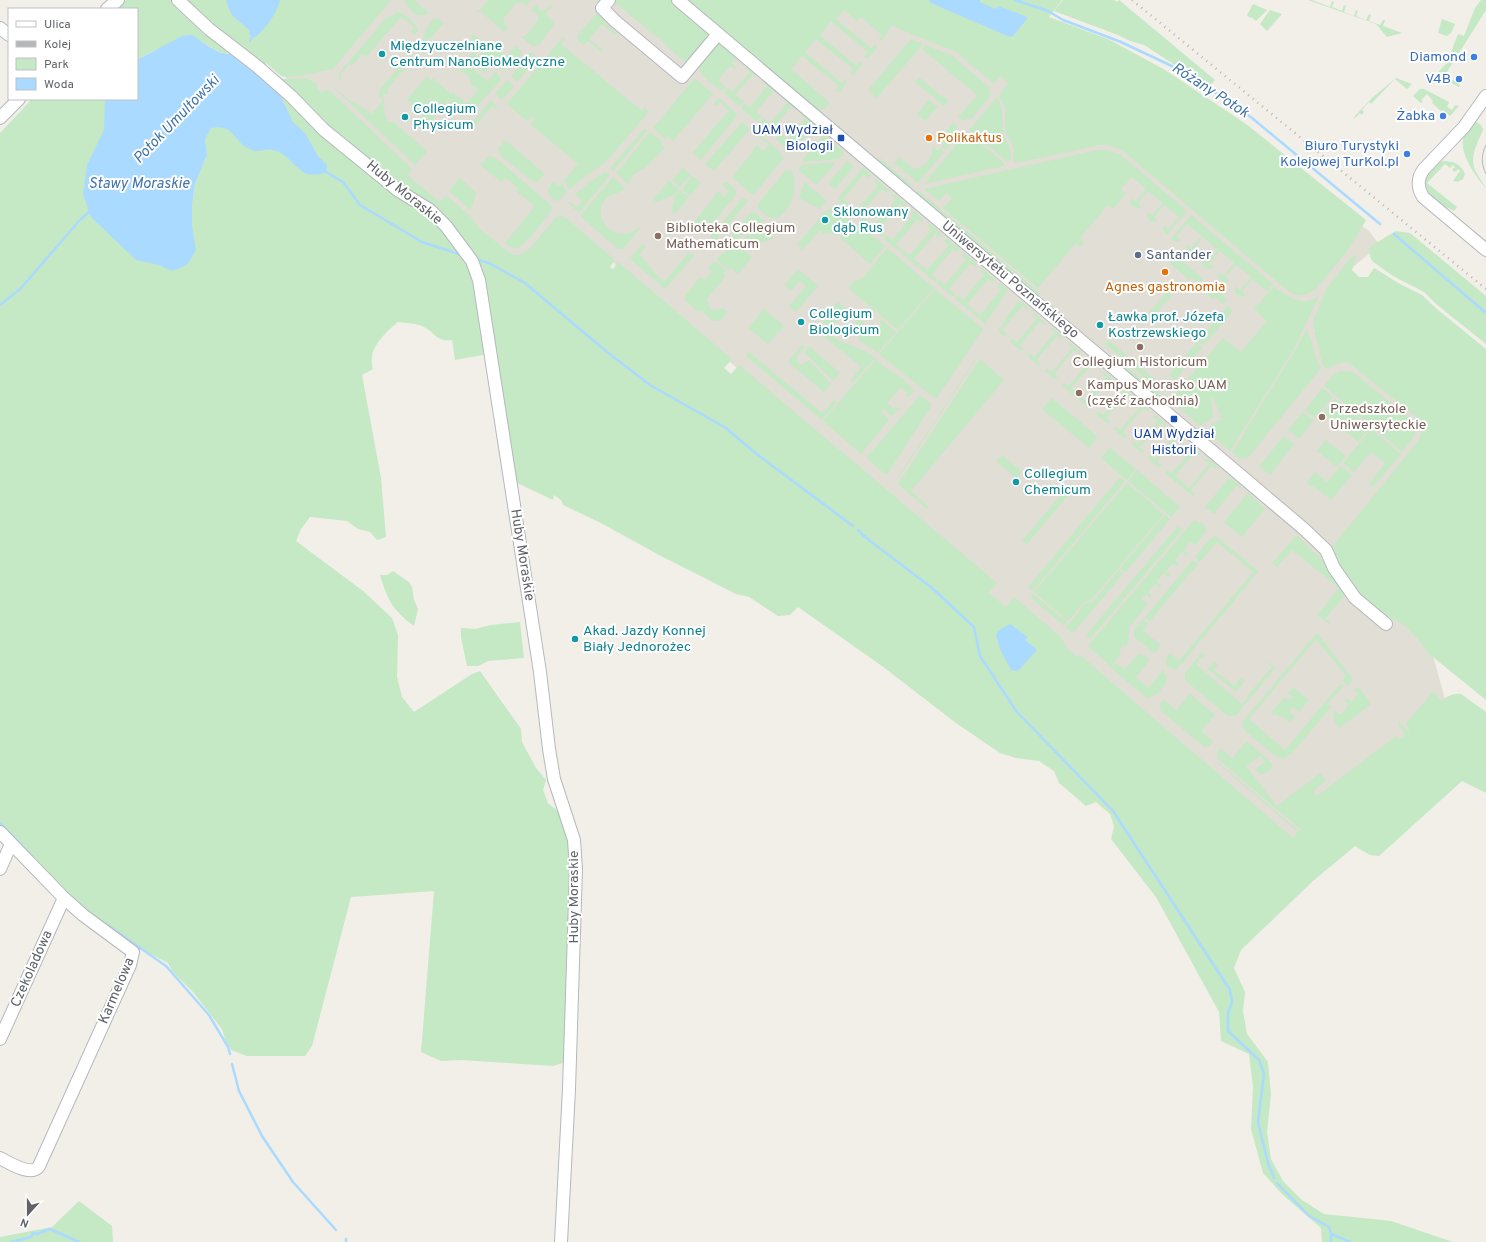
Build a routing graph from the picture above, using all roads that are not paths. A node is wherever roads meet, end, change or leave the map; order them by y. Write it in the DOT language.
graph roads {
  1 [pos="118,0"];
  2 [pos="178,0"];
  3 [pos="609,0"];
  4 [pos="678,0"];
  5 [pos="108,8"];
  6 [pos="0,28"];
  7 [pos="8,34"];
  8 [pos="718,34"];
  9 [pos="1486,96"];
  10 [pos="18,100"];
  11 [pos="0,118"];
  12 [pos="1486,250"];
  13 [pos="1386,624"];
  14 [pos="0,832"];
  15 [pos="12,844"];
  16 [pos="0,869"];
  17 [pos="64,898"];
  18 [pos="0,1039"];
  19 [pos="0,1158"];
  20 [pos="561,1242"];
  1 -- 5 [label="street"];
  2 -- 20 [label="street, Huby Moraskie"];
  3 -- 8 [label="street"];
  4 -- 8 [label="street, Uniwersytetu Poznańskiego"];
  6 -- 7 [label="street"];
  8 -- 13 [label="street, Uniwersytetu Poznańskiego"];
  9 -- 12 [label="street"];
  10 -- 11 [label="street"];
  14 -- 15 [label="street, Karmelowa"];
  15 -- 16 [label="street"];
  15 -- 17 [label="street, Karmelowa"];
  17 -- 18 [label="street, Czekoladowa"];
  17 -- 19 [label="street, Karmelowa"];
}
